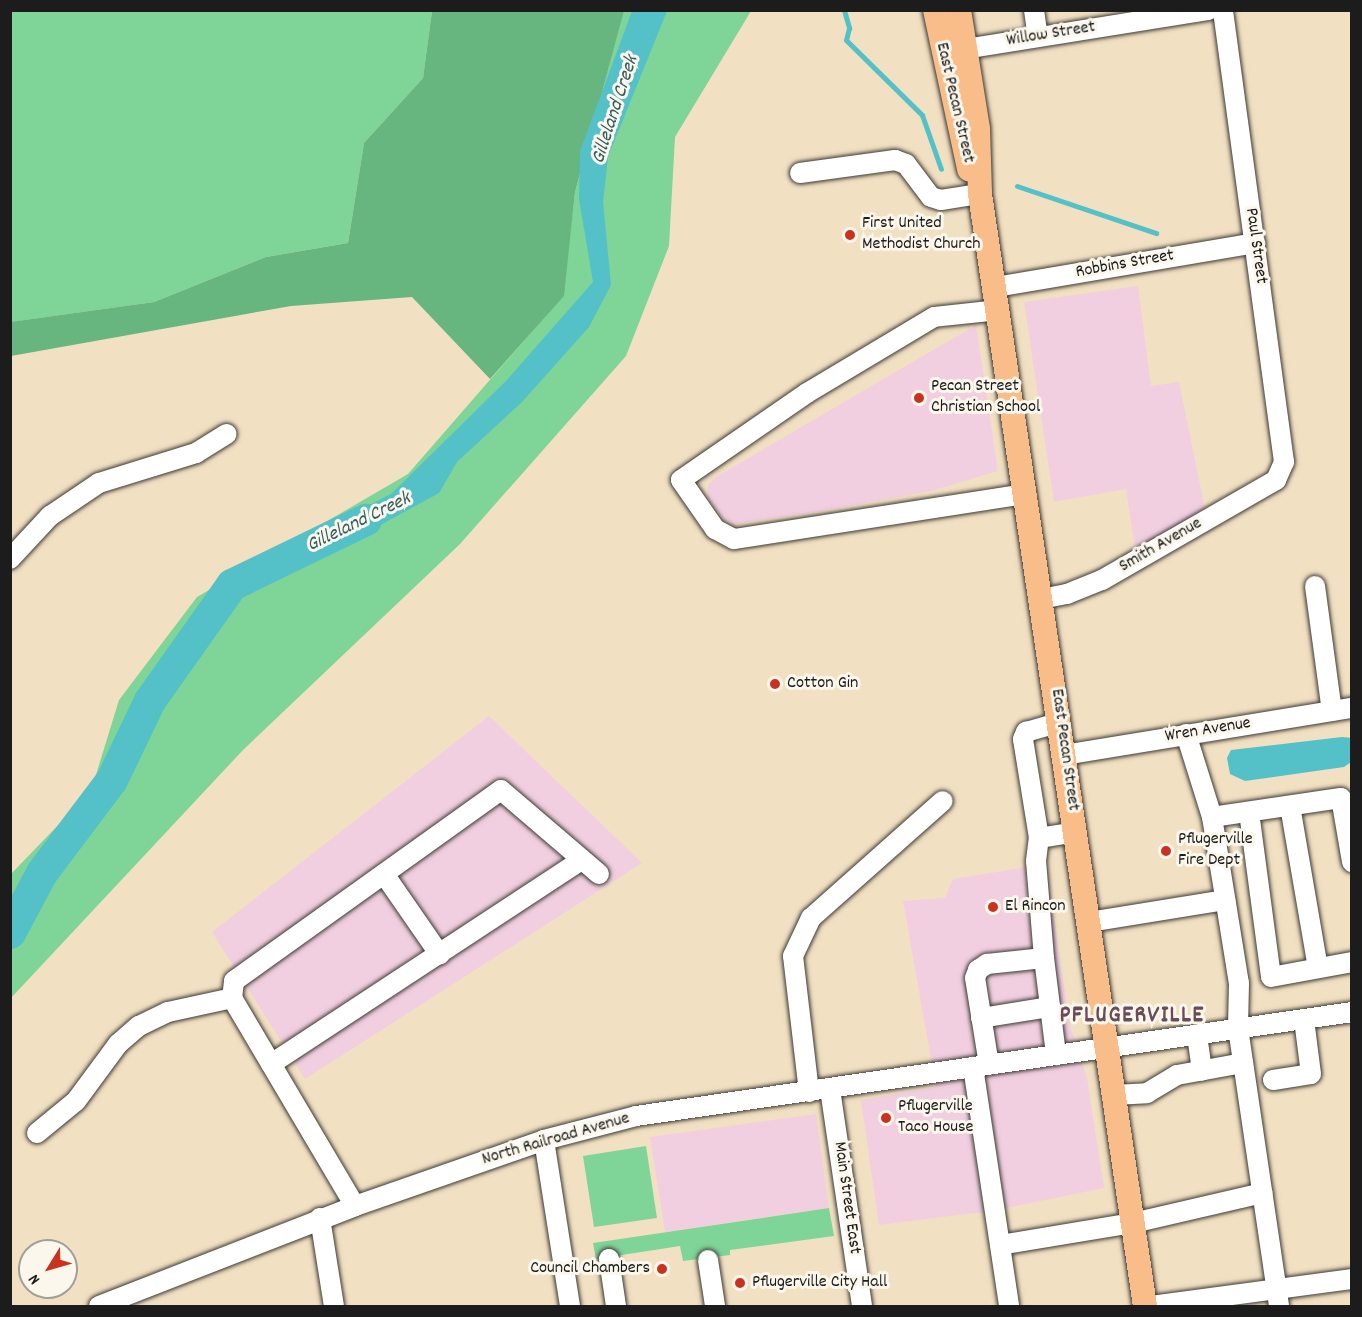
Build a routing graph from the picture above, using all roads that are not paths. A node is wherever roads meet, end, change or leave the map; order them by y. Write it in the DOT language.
graph roads {
  1 [pos="935,10"];
  2 [pos="959,10"];
  3 [pos="1034,10"];
  4 [pos="1209,10"];
  5 [pos="1223,10"];
  6 [pos="1089,20"];
  7 [pos="1038,37"];
  8 [pos="965,49"];
  9 [pos="800,173"];
  10 [pos="980,194"];
  11 [pos="1255,243"];
  12 [pos="997,298"];
  13 [pos="227,434"];
  14 [pos="1276,480"];
  15 [pos="1026,494"];
  16 [pos="10,559"];
  17 [pos="1315,586"];
  18 [pos="1041,599"];
  19 [pos="1342,709"];
  20 [pos="1060,722"];
  21 [pos="1186,734"];
  22 [pos="1064,755"];
  23 [pos="943,801"];
  24 [pos="1290,806"];
  25 [pos="1249,812"];
  26 [pos="1212,817"];
  27 [pos="1076,832"];
  28 [pos="1039,838"];
  29 [pos="582,860"];
  30 [pos="1352,862"];
  31 [pos="384,874"];
  32 [pos="599,874"];
  33 [pos="1225,900"];
  34 [pos="1089,922"];
  35 [pos="440,955"];
  36 [pos="1044,958"];
  37 [pos="1352,962"];
  38 [pos="1318,968"];
  39 [pos="232,998"];
  40 [pos="1050,1007"];
  41 [pos="1352,1012"];
  42 [pos="981,1018"];
  43 [pos="1304,1019"];
  44 [pos="1238,1028"];
  45 [pos="1197,1035"];
  46 [pos="1107,1048"];
  47 [pos="1056,1056"];
  48 [pos="1243,1063"];
  49 [pos="271,1064"];
  50 [pos="981,1066"];
  51 [pos="1202,1071"];
  52 [pos="1273,1080"];
  53 [pos="830,1089"];
  54 [pos="809,1092"];
  55 [pos="1114,1095"];
  56 [pos="37,1132"];
  57 [pos="544,1140"];
  58 [pos="1263,1193"];
  59 [pos="355,1206"];
  60 [pos="320,1218"];
  61 [pos="1133,1223"];
  62 [pos="1000,1245"];
  63 [pos="609,1259"];
  64 [pos="708,1260"];
  65 [pos="1352,1278"];
  66 [pos="1278,1297"];
  67 [pos="99,1306"];
  68 [pos="334,1306"];
  69 [pos="570,1306"];
  70 [pos="616,1306"];
  71 [pos="715,1306"];
  72 [pos="862,1306"];
  73 [pos="1009,1306"];
  74 [pos="1145,1306"];
  75 [pos="1150,1306"];
  1 -- 10 [label="main road, East Pecan Street"];
  2 -- 8 [label="main road, East Pecan Street"];
  3 -- 7 [label="street"];
  4 -- 6 [label="street, Willow Street"];
  5 -- 11 [label="street, Paul Street"];
  6 -- 7 [label="street, Willow Street"];
  7 -- 8 [label="street, Willow Street"];
  8 -- 10 [label="main road, East Pecan Street"];
  9 -- 10 [label="street"];
  10 -- 12 [label="main road, East Pecan Street"];
  11 -- 12 [label="street, Robbins Street"];
  11 -- 14 [label="street, Paul Street"];
  12 -- 15 [label="main road, East Pecan Street"];
  12 -- 15 [label="street, Robbins Street"];
  13 -- 16 [label="street"];
  14 -- 18 [label="street, Smith Avenue"];
  15 -- 18 [label="main road, East Pecan Street"];
  17 -- 19 [label="street"];
  18 -- 20 [label="main road, East Pecan Street"];
  19 -- 21 [label="street, Wren Avenue"];
  20 -- 22 [label="main road, East Pecan Street"];
  20 -- 28 [label="street"];
  21 -- 22 [label="street, Wren Avenue"];
  21 -- 26 [label="street"];
  22 -- 27 [label="main road, East Pecan Street"];
  23 -- 54 [label="street"];
  24 -- 25 [label="street"];
  24 -- 30 [label="street"];
  24 -- 38 [label="street"];
  25 -- 26 [label="street"];
  25 -- 38 [label="street"];
  26 -- 33 [label="street"];
  27 -- 28 [label="street"];
  27 -- 34 [label="main road, East Pecan Street"];
  28 -- 36 [label="street"];
  29 -- 31 [label="street"];
  29 -- 32 [label="street"];
  29 -- 35 [label="street"];
  31 -- 35 [label="street"];
  31 -- 39 [label="street"];
  33 -- 34 [label="street"];
  33 -- 44 [label="street"];
  34 -- 46 [label="main road, East Pecan Street"];
  35 -- 49 [label="street"];
  36 -- 40 [label="street"];
  36 -- 42 [label="street"];
  37 -- 38 [label="street"];
  39 -- 49 [label="street"];
  39 -- 56 [label="street"];
  40 -- 42 [label="street"];
  40 -- 47 [label="street"];
  41 -- 43 [label="street, North Railroad Avenue"];
  42 -- 50 [label="street"];
  43 -- 44 [label="street, North Railroad Avenue"];
  43 -- 52 [label="street"];
  44 -- 45 [label="street, North Railroad Avenue"];
  44 -- 48 [label="street"];
  45 -- 46 [label="street, North Railroad Avenue"];
  45 -- 51 [label="street"];
  46 -- 47 [label="street, North Railroad Avenue"];
  46 -- 55 [label="main road, East Pecan Street"];
  47 -- 50 [label="street, North Railroad Avenue"];
  48 -- 51 [label="street"];
  48 -- 58 [label="street"];
  49 -- 59 [label="street"];
  50 -- 53 [label="street, North Railroad Avenue"];
  50 -- 62 [label="street"];
  51 -- 55 [label="street"];
  53 -- 54 [label="street, North Railroad Avenue"];
  53 -- 72 [label="street, Main Street East"];
  54 -- 57 [label="street, North Railroad Avenue"];
  55 -- 61 [label="main road, East Pecan Street"];
  57 -- 59 [label="street, North Railroad Avenue"];
  57 -- 69 [label="street"];
  58 -- 61 [label="street"];
  58 -- 66 [label="street"];
  59 -- 60 [label="street, North Railroad Avenue"];
  60 -- 67 [label="street, North Railroad Avenue"];
  60 -- 68 [label="street"];
  61 -- 62 [label="street"];
  61 -- 74 [label="main road, East Pecan Street"];
  62 -- 73 [label="street"];
  63 -- 70 [label="street"];
  64 -- 71 [label="street"];
  65 -- 66 [label="street"];
  66 -- 75 [label="street"];
}
